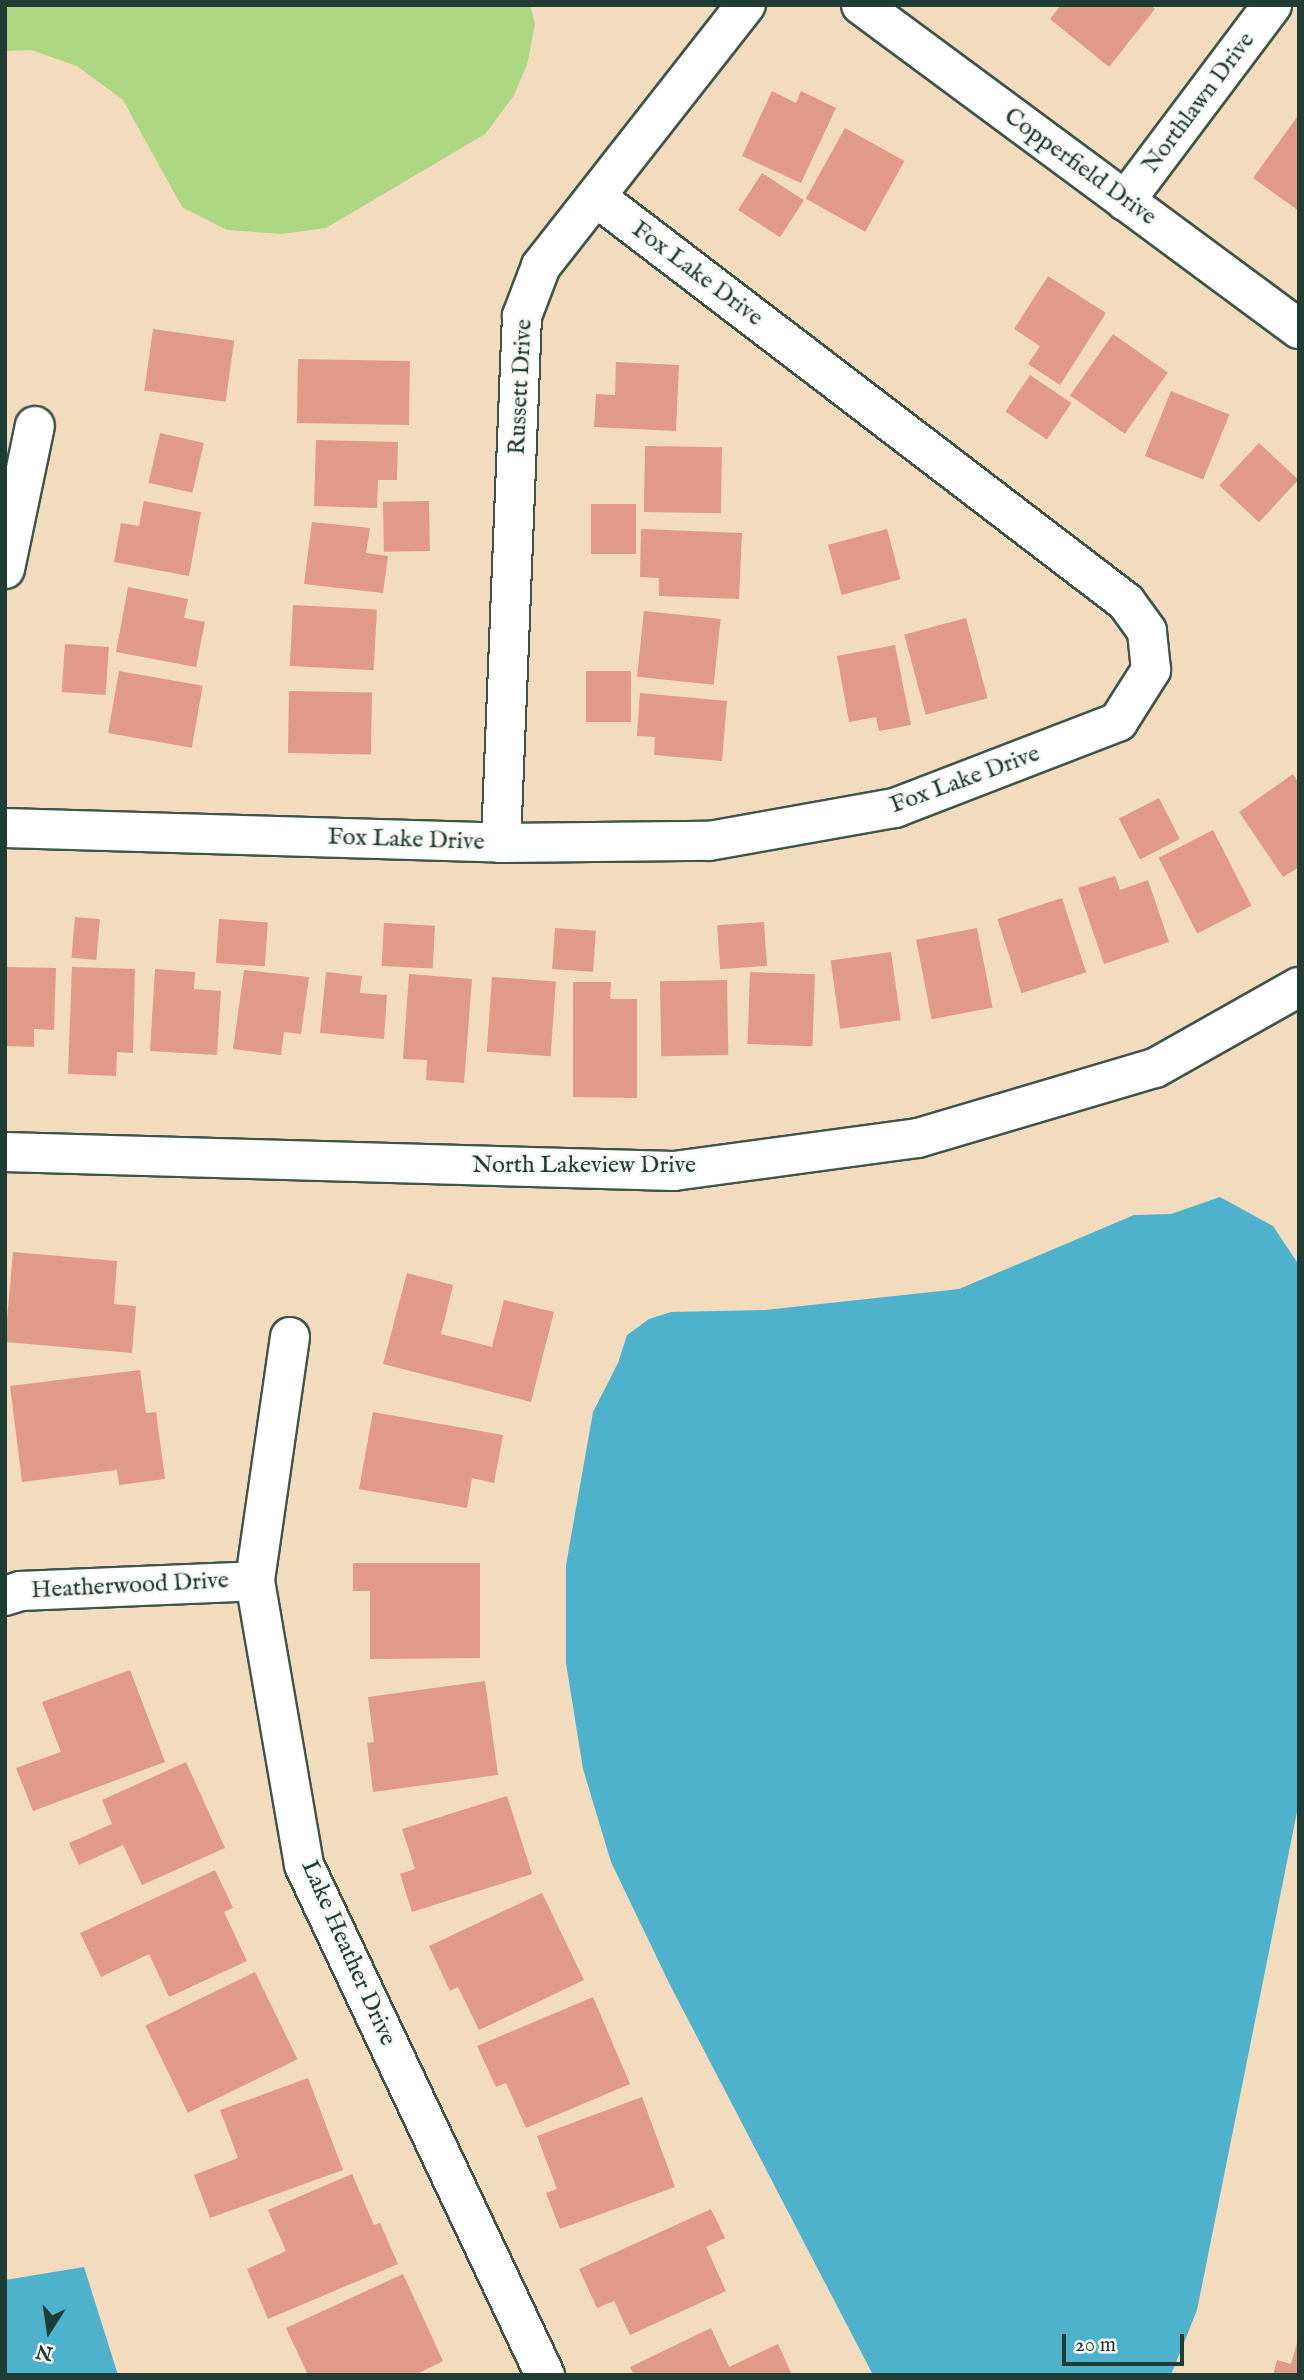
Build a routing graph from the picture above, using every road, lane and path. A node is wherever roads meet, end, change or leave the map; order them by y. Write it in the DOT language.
graph roads {
  1 [pos="747,5"];
  2 [pos="861,5"];
  3 [pos="1272,5"];
  4 [pos="596,197"];
  5 [pos="1125,201"];
  6 [pos="1299,330"];
  7 [pos="35,426"];
  8 [pos="5,569"];
  9 [pos="5,828"];
  10 [pos="501,843"];
  11 [pos="1299,988"];
  12 [pos="5,1152"];
  13 [pos="290,1337"];
  14 [pos="255,1581"];
  15 [pos="5,1595"];
  16 [pos="545,2375"];
  1 -- 4 [label="street, Russett Drive"];
  2 -- 5 [label="street, Copperfield Drive"];
  3 -- 5 [label="street, Northlawn Drive"];
  4 -- 10 [label="street, Russett Drive"];
  4 -- 10 [label="street, Fox Lake Drive"];
  5 -- 6 [label="street, Copperfield Drive"];
  7 -- 8 [label="street"];
  9 -- 10 [label="street, Fox Lake Drive"];
  11 -- 12 [label="street, North Lakeview Drive"];
  13 -- 14 [label="street, Lake Heather Drive"];
  14 -- 15 [label="street, Heatherwood Drive"];
  14 -- 16 [label="street, Lake Heather Drive"];
}
